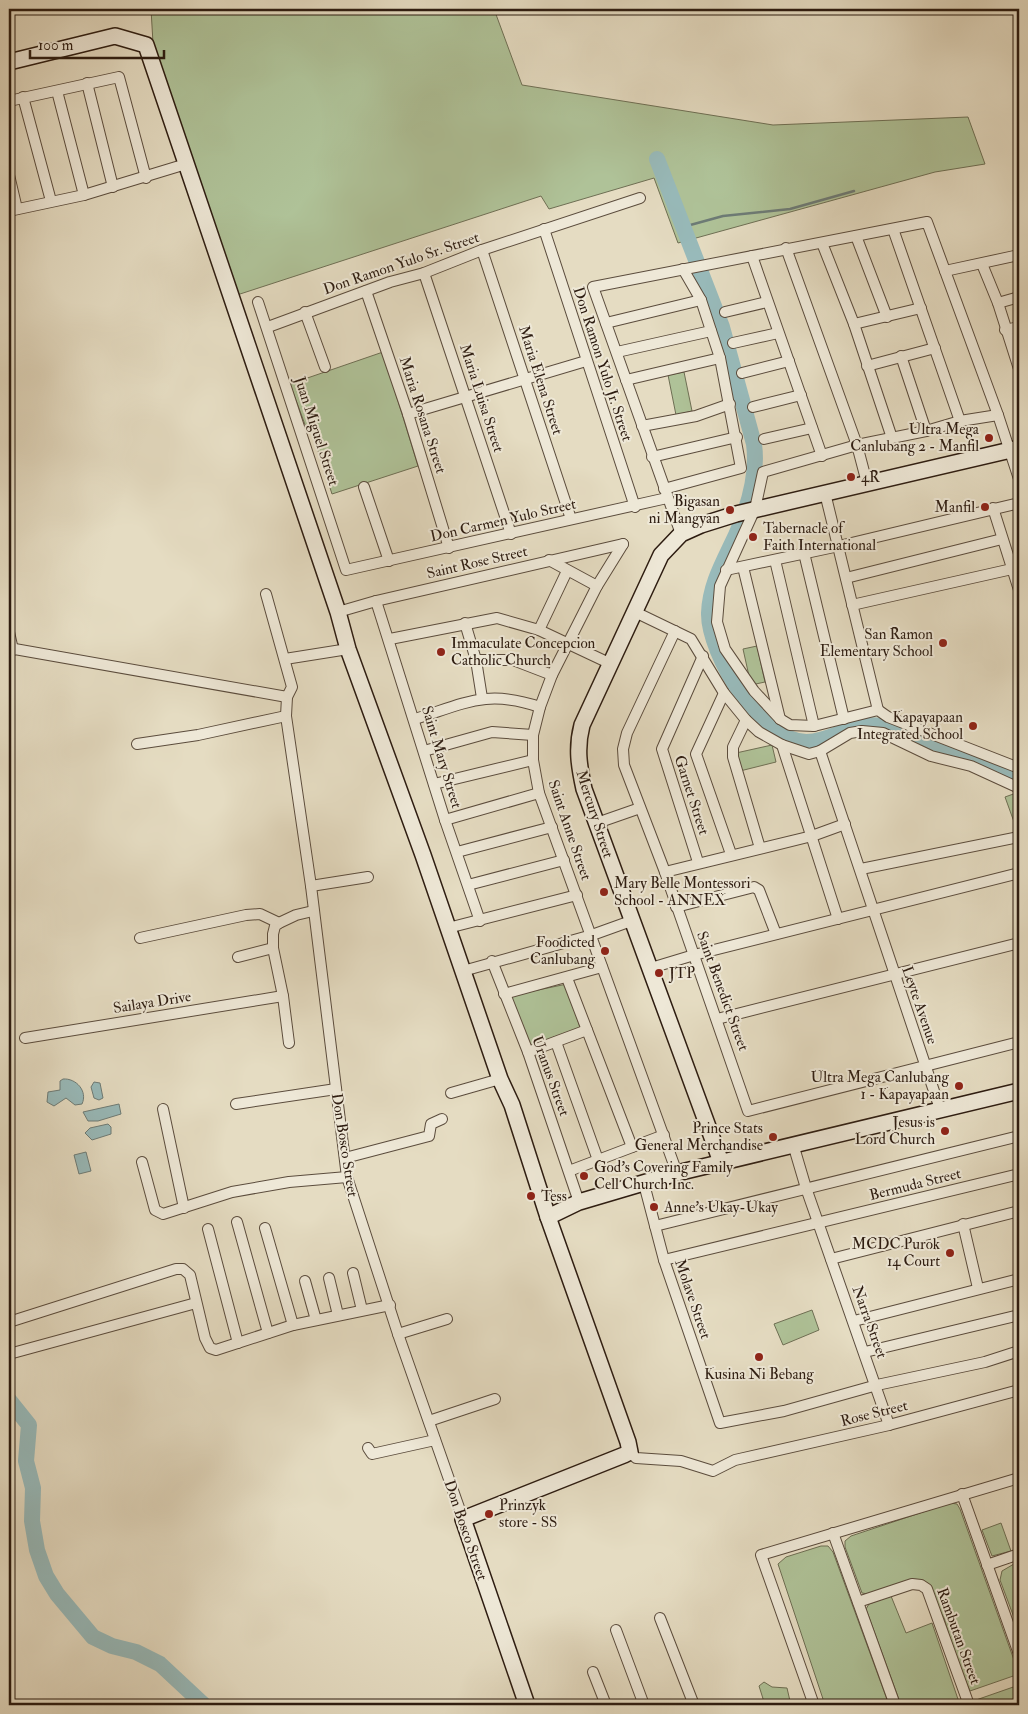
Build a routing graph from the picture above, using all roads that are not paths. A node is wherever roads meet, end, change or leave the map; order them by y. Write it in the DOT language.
graph roads {
  1 [pos="9,62"];
  2 [pos="87,83"];
  3 [pos="57,91"];
  4 [pos="23,97"];
  5 [pos="9,101"];
  6 [pos="186,164"];
  7 [pos="9,175"];
  8 [pos="146,178"];
  9 [pos="113,186"];
  10 [pos="84,195"];
  11 [pos="640,198"];
  12 [pos="51,201"];
  13 [pos="13,210"];
  14 [pos="544,229"];
  15 [pos="893,229"];
  16 [pos="856,236"];
  17 [pos="822,243"];
  18 [pos="786,248"];
  19 [pos="482,250"];
  20 [pos="1019,255"];
  21 [pos="752,256"];
  22 [pos="982,264"];
  23 [pos="686,269"];
  24 [pos="945,271"];
  25 [pos="424,273"];
  26 [pos="366,291"];
  27 [pos="1019,297"];
  28 [pos="701,300"];
  29 [pos="258,302"];
  30 [pos="767,302"];
  31 [pos="998,302"];
  32 [pos="921,308"];
  33 [pos="305,312"];
  34 [pos="725,312"];
  35 [pos="887,317"];
  36 [pos="606,323"];
  37 [pos="854,324"];
  38 [pos="268,327"];
  39 [pos="1019,327"];
  40 [pos="1006,330"];
  41 [pos="712,331"];
  42 [pos="778,332"];
  43 [pos="734,343"];
  44 [pos="935,348"];
  45 [pos="617,352"];
  46 [pos="1017,355"];
  47 [pos="901,356"];
  48 [pos="720,358"];
  49 [pos="586,361"];
  50 [pos="789,361"];
  51 [pos="867,366"];
  52 [pos="325,367"];
  53 [pos="1019,369"];
  54 [pos="742,373"];
  55 [pos="526,378"];
  56 [pos="626,380"];
  57 [pos="801,395"];
  58 [pos="465,397"];
  59 [pos="730,404"];
  60 [pos="754,407"];
  61 [pos="408,414"];
  62 [pos="998,415"];
  63 [pos="960,421"];
  64 [pos="642,426"];
  65 [pos="812,428"];
  66 [pos="926,431"];
  67 [pos="737,437"];
  68 [pos="892,438"];
  69 [pos="764,439"];
  70 [pos="857,445"];
  71 [pos="1014,449"];
  72 [pos="822,456"];
  73 [pos="652,457"];
  74 [pos="1019,479"];
  75 [pos="867,483"];
  76 [pos="364,487"];
  77 [pos="825,493"];
  78 [pos="666,494"];
  79 [pos="1019,502"];
  80 [pos="635,507"];
  81 [pos="993,508"];
  82 [pos="746,512"];
  83 [pos="571,519"];
  84 [pos="511,534"];
  85 [pos="681,534"];
  86 [pos="1002,539"];
  87 [pos="623,544"];
  88 [pos="839,546"];
  89 [pos="449,548"];
  90 [pos="804,553"];
  91 [pos="550,560"];
  92 [pos="775,560"];
  93 [pos="389,562"];
  94 [pos="743,567"];
  95 [pos="1012,569"];
  96 [pos="346,570"];
  97 [pos="726,570"];
  98 [pos="567,571"];
  99 [pos="846,578"];
  100 [pos="597,586"];
  101 [pos="1019,590"];
  102 [pos="266,594"];
  103 [pos="376,601"];
  104 [pos="852,605"];
  105 [pos="338,612"];
  106 [pos="635,612"];
  107 [pos="465,624"];
  108 [pos="539,630"];
  109 [pos="675,631"];
  110 [pos="9,632"];
  111 [pos="390,639"];
  112 [pos="569,643"];
  113 [pos="11,649"];
  114 [pos="348,649"];
  115 [pos="703,656"];
  116 [pos="284,659"];
  117 [pos="476,660"];
  118 [pos="610,664"];
  119 [pos="552,675"];
  120 [pos="724,693"];
  121 [pos="287,697"];
  122 [pos="482,698"];
  123 [pos="540,707"];
  124 [pos="878,710"];
  125 [pos="286,716"];
  126 [pos="415,719"];
  127 [pos="844,719"];
  128 [pos="746,720"];
  129 [pos="780,720"];
  130 [pos="814,726"];
  131 [pos="533,735"];
  132 [pos="137,744"];
  133 [pos="782,745"];
  134 [pos="424,751"];
  135 [pos="820,751"];
  136 [pos="533,760"];
  137 [pos="1019,768"];
  138 [pos="434,784"];
  139 [pos="1019,788"];
  140 [pos="539,793"];
  141 [pos="640,808"];
  142 [pos="445,820"];
  143 [pos="597,823"];
  144 [pos="844,824"];
  145 [pos="552,827"];
  146 [pos="812,836"];
  147 [pos="1019,837"];
  148 [pos="760,848"];
  149 [pos="458,852"];
  150 [pos="731,854"];
  151 [pos="564,860"];
  152 [pos="698,862"];
  153 [pos="861,870"];
  154 [pos="665,872"];
  155 [pos="1019,873"];
  156 [pos="368,876"];
  157 [pos="468,885"];
  158 [pos="311,886"];
  159 [pos="577,895"];
  160 [pos="676,906"];
  161 [pos="872,910"];
  162 [pos="313,911"];
  163 [pos="838,919"];
  164 [pos="480,920"];
  165 [pos="631,921"];
  166 [pos="279,923"];
  167 [pos="448,928"];
  168 [pos="776,934"];
  169 [pos="592,935"];
  170 [pos="140,938"];
  171 [pos="1019,943"];
  172 [pos="273,948"];
  173 [pos="694,955"];
  174 [pos="238,956"];
  175 [pos="492,961"];
  176 [pos="602,967"];
  177 [pos="651,968"];
  178 [pos="463,971"];
  179 [pos="893,975"];
  180 [pos="568,978"];
  181 [pos="504,994"];
  182 [pos="283,996"];
  183 [pos="717,1019"];
  184 [pos="587,1030"];
  185 [pos="25,1038"];
  186 [pos="556,1042"];
  187 [pos="1019,1042"];
  188 [pos="289,1043"];
  189 [pos="528,1052"];
  190 [pos="926,1067"];
  191 [pos="500,1079"];
  192 [pos="336,1090"];
  193 [pos="1019,1092"];
  194 [pos="451,1093"];
  195 [pos="236,1104"];
  196 [pos="163,1109"];
  197 [pos="940,1109"];
  198 [pos="442,1119"];
  199 [pos="664,1135"];
  200 [pos="1019,1136"];
  201 [pos="793,1144"];
  202 [pos="632,1147"];
  203 [pos="345,1158"];
  204 [pos="598,1160"];
  205 [pos="142,1162"];
  206 [pos="721,1162"];
  207 [pos="569,1171"];
  208 [pos="677,1172"];
  209 [pos="1019,1174"];
  210 [pos="347,1177"];
  211 [pos="644,1184"];
  212 [pos="806,1188"];
  213 [pos="579,1202"];
  214 [pos="184,1208"];
  215 [pos="1019,1211"];
  216 [pos="548,1217"];
  217 [pos="237,1222"];
  218 [pos="818,1223"];
  219 [pos="963,1224"];
  220 [pos="655,1226"];
  221 [pos="265,1228"];
  222 [pos="208,1229"];
  223 [pos="831,1259"];
  224 [pos="664,1260"];
  225 [pos="353,1273"];
  226 [pos="328,1278"];
  227 [pos="1019,1278"];
  228 [pos="305,1281"];
  229 [pos="978,1288"];
  230 [pos="196,1303"];
  231 [pos="390,1304"];
  232 [pos="362,1310"];
  233 [pos="338,1315"];
  234 [pos="1019,1315"];
  235 [pos="447,1319"];
  236 [pos="316,1320"];
  237 [pos="854,1321"];
  238 [pos="9,1322"];
  239 [pos="293,1325"];
  240 [pos="268,1333"];
  241 [pos="398,1334"];
  242 [pos="238,1343"];
  243 [pos="1019,1351"];
  244 [pos="865,1352"];
  245 [pos="9,1354"];
  246 [pos="877,1386"];
  247 [pos="1019,1390"];
  248 [pos="495,1399"];
  249 [pos="429,1421"];
  250 [pos="889,1426"];
  251 [pos="435,1440"];
  252 [pos="368,1448"];
  253 [pos="630,1452"];
  254 [pos="1019,1478"];
  255 [pos="962,1494"];
  256 [pos="463,1519"];
  257 [pos="833,1533"];
  258 [pos="1019,1554"];
  259 [pos="987,1565"];
  260 [pos="858,1602"];
  261 [pos="660,1618"];
  262 [pos="616,1630"];
  263 [pos="1019,1654"];
  264 [pos="593,1672"];
  265 [pos="527,1705"];
  266 [pos="606,1705"];
  267 [pos="644,1705"];
  268 [pos="694,1705"];
  269 [pos="814,1705"];
  270 [pos="895,1705"];
  271 [pos="969,1705"];
  1 -- 6 [label="street"];
  2 -- 3 [label="street"];
  2 -- 8 [label="street"];
  2 -- 9 [label="street"];
  3 -- 4 [label="street"];
  3 -- 10 [label="street"];
  4 -- 5 [label="street"];
  4 -- 12 [label="street"];
  6 -- 8 [label="street"];
  6 -- 105 [label="street"];
  7 -- 13 [label="street"];
  8 -- 9 [label="street"];
  9 -- 10 [label="street"];
  10 -- 12 [label="street"];
  11 -- 14 [label="street, Don Ramon Yulo Sr. Street"];
  12 -- 13 [label="street"];
  14 -- 19 [label="street, Don Ramon Yulo Sr. Street"];
  14 -- 49 [label="street, Don Ramon Yulo Jr. Street"];
  15 -- 16 [label="street"];
  15 -- 24 [label="street"];
  15 -- 32 [label="street"];
  16 -- 17 [label="street"];
  16 -- 35 [label="street"];
  17 -- 18 [label="street"];
  17 -- 37 [label="street"];
  18 -- 21 [label="street"];
  18 -- 70 [label="street"];
  19 -- 25 [label="street, Don Ramon Yulo Sr. Street"];
  19 -- 55 [label="street, Maria Elena Street"];
  20 -- 22 [label="street"];
  21 -- 23 [label="street"];
  21 -- 30 [label="street"];
  22 -- 24 [label="street"];
  22 -- 31 [label="street"];
  23 -- 28 [label="street"];
  23 -- 36 [label="street"];
  24 -- 62 [label="street"];
  25 -- 26 [label="street, Don Ramon Yulo Sr. Street"];
  25 -- 58 [label="street, Maria Luisa Street"];
  26 -- 33 [label="street, Don Ramon Yulo Sr. Street"];
  26 -- 61 [label="street, Maria Rosana Street"];
  27 -- 31 [label="street"];
  28 -- 36 [label="street"];
  28 -- 41 [label="street"];
  29 -- 38 [label="street, Juan Miguel Street"];
  30 -- 34 [label="street"];
  30 -- 42 [label="street"];
  31 -- 40 [label="street"];
  32 -- 35 [label="street"];
  32 -- 44 [label="street"];
  33 -- 38 [label="street, Don Ramon Yulo Sr. Street"];
  33 -- 52 [label="street"];
  35 -- 37 [label="street"];
  36 -- 45 [label="street"];
  37 -- 51 [label="street"];
  38 -- 96 [label="street, Juan Miguel Street"];
  39 -- 40 [label="street"];
  40 -- 46 [label="street"];
  41 -- 45 [label="street"];
  41 -- 48 [label="street"];
  42 -- 43 [label="street"];
  42 -- 50 [label="street"];
  44 -- 47 [label="street"];
  44 -- 63 [label="street"];
  45 -- 56 [label="street"];
  46 -- 53 [label="street"];
  47 -- 51 [label="street"];
  47 -- 66 [label="street"];
  48 -- 56 [label="street"];
  48 -- 59 [label="street"];
  49 -- 55 [label="street"];
  49 -- 80 [label="street, Don Ramon Yulo Jr. Street"];
  50 -- 54 [label="street"];
  50 -- 57 [label="street"];
  51 -- 68 [label="street"];
  55 -- 58 [label="street"];
  55 -- 83 [label="street, Maria Elena Street"];
  56 -- 64 [label="street"];
  57 -- 60 [label="street"];
  57 -- 65 [label="street"];
  58 -- 61 [label="street"];
  58 -- 84 [label="street, Maria Luisa Street"];
  59 -- 64 [label="street"];
  59 -- 67 [label="street"];
  61 -- 89 [label="street, Maria Rosana Street"];
  62 -- 63 [label="street"];
  62 -- 71 [label="street"];
  63 -- 66 [label="street"];
  64 -- 73 [label="street"];
  65 -- 69 [label="street"];
  65 -- 72 [label="street"];
  66 -- 68 [label="street"];
  67 -- 73 [label="street"];
  67 -- 78 [label="street, Don Carmen Yulo Street"];
  68 -- 70 [label="street"];
  70 -- 72 [label="street"];
  70 -- 75 [label="street"];
  71 -- 74 [label="street"];
  71 -- 75 [label="street"];
  72 -- 82 [label="street"];
  73 -- 78 [label="street"];
  75 -- 77 [label="street"];
  76 -- 93 [label="street"];
  77 -- 82 [label="street"];
  77 -- 88 [label="street"];
  78 -- 80 [label="street, Don Carmen Yulo Street"];
  78 -- 85 [label="street"];
  79 -- 81 [label="street"];
  80 -- 83 [label="street, Don Carmen Yulo Street"];
  81 -- 86 [label="street"];
  81 -- 88 [label="street"];
  82 -- 85 [label="street"];
  82 -- 97 [label="street"];
  83 -- 84 [label="street, Don Carmen Yulo Street"];
  84 -- 89 [label="street, Don Carmen Yulo Street"];
  85 -- 106 [label="street, Mercury Street"];
  86 -- 95 [label="street"];
  86 -- 99 [label="street"];
  87 -- 91 [label="street, Saint Rose Street"];
  87 -- 100 [label="street, Saint Anne Street"];
  88 -- 90 [label="street"];
  88 -- 99 [label="street"];
  89 -- 93 [label="street, Don Carmen Yulo Street"];
  90 -- 92 [label="street"];
  90 -- 127 [label="street"];
  91 -- 98 [label="street"];
  91 -- 103 [label="street, Saint Rose Street"];
  92 -- 94 [label="street"];
  92 -- 130 [label="street"];
  93 -- 96 [label="street, Don Carmen Yulo Street"];
  94 -- 97 [label="street"];
  94 -- 129 [label="street"];
  95 -- 101 [label="street"];
  95 -- 104 [label="street"];
  97 -- 129 [label="street"];
  98 -- 100 [label="street"];
  98 -- 108 [label="street"];
  99 -- 104 [label="street"];
  100 -- 112 [label="street, Saint Anne Street"];
  102 -- 116 [label="street, Don Bosco Street"];
  103 -- 105 [label="street, Saint Rose Street"];
  103 -- 111 [label="street, Saint Mary Street"];
  104 -- 124 [label="street"];
  105 -- 114 [label="street"];
  106 -- 109 [label="street"];
  106 -- 118 [label="street, Mercury Street"];
  107 -- 108 [label="street"];
  107 -- 111 [label="street"];
  107 -- 117 [label="street"];
  108 -- 112 [label="street"];
  109 -- 115 [label="street"];
  109 -- 141 [label="street, Saint Benedict Street"];
  110 -- 113 [label="street"];
  111 -- 126 [label="street, Saint Mary Street"];
  112 -- 118 [label="street"];
  112 -- 119 [label="street, Saint Anne Street"];
  113 -- 121 [label="street"];
  114 -- 116 [label="street"];
  114 -- 167 [label="street"];
  115 -- 120 [label="street"];
  115 -- 152 [label="street, Garnet Street"];
  116 -- 121 [label="street, Don Bosco Street"];
  117 -- 119 [label="street"];
  117 -- 122 [label="street"];
  118 -- 143 [label="street, Mercury Street"];
  119 -- 123 [label="street, Saint Anne Street"];
  120 -- 128 [label="street"];
  120 -- 150 [label="street"];
  121 -- 125 [label="street, Don Bosco Street"];
  122 -- 123 [label="street"];
  122 -- 126 [label="street"];
  123 -- 131 [label="street, Saint Anne Street"];
  124 -- 127 [label="street"];
  124 -- 137 [label="street"];
  125 -- 132 [label="street"];
  125 -- 158 [label="street, Don Bosco Street"];
  126 -- 134 [label="street, Saint Mary Street"];
  127 -- 130 [label="street"];
  128 -- 133 [label="street"];
  128 -- 148 [label="street"];
  129 -- 130 [label="street"];
  131 -- 134 [label="street"];
  131 -- 136 [label="street, Saint Anne Street"];
  133 -- 135 [label="street"];
  133 -- 146 [label="street"];
  134 -- 138 [label="street, Saint Mary Street"];
  135 -- 139 [label="street"];
  135 -- 144 [label="street, Leyte Avenue"];
  136 -- 138 [label="street"];
  136 -- 140 [label="street, Saint Anne Street"];
  138 -- 142 [label="street, Saint Mary Street"];
  140 -- 142 [label="street"];
  140 -- 145 [label="street, Saint Anne Street"];
  141 -- 143 [label="street"];
  141 -- 154 [label="street, Saint Benedict Street"];
  142 -- 149 [label="street, Saint Mary Street"];
  143 -- 165 [label="street, Mercury Street"];
  144 -- 146 [label="street"];
  144 -- 153 [label="street, Leyte Avenue"];
  145 -- 149 [label="street"];
  145 -- 151 [label="street, Saint Anne Street"];
  146 -- 148 [label="street"];
  146 -- 163 [label="street"];
  147 -- 153 [label="street"];
  148 -- 150 [label="street"];
  149 -- 157 [label="street, Saint Mary Street"];
  150 -- 152 [label="street"];
  151 -- 157 [label="street"];
  151 -- 159 [label="street, Saint Anne Street"];
  152 -- 154 [label="street"];
  153 -- 161 [label="street, Leyte Avenue"];
  154 -- 160 [label="street, Saint Benedict Street"];
  155 -- 161 [label="street"];
  156 -- 158 [label="street"];
  157 -- 164 [label="street, Saint Mary Street"];
  158 -- 162 [label="street, Don Bosco Street"];
  159 -- 164 [label="street"];
  159 -- 169 [label="street, Saint Anne Street"];
  160 -- 168 [label="street"];
  160 -- 173 [label="street, Saint Benedict Street"];
  161 -- 163 [label="street"];
  161 -- 179 [label="street, Leyte Avenue"];
  162 -- 166 [label="street"];
  162 -- 192 [label="street, Don Bosco Street"];
  163 -- 168 [label="street"];
  164 -- 167 [label="street"];
  165 -- 169 [label="street"];
  165 -- 177 [label="street, Mercury Street"];
  166 -- 170 [label="street"];
  166 -- 172 [label="street"];
  167 -- 178 [label="street"];
  168 -- 173 [label="street"];
  169 -- 175 [label="street"];
  169 -- 176 [label="street, Saint Anne Street"];
  171 -- 179 [label="street"];
  172 -- 174 [label="street"];
  172 -- 182 [label="street"];
  173 -- 177 [label="street"];
  173 -- 183 [label="street, Saint Benedict Street"];
  175 -- 178 [label="street"];
  175 -- 181 [label="street, Uranus Street"];
  176 -- 180 [label="street"];
  176 -- 199 [label="street, Saint Anne Street"];
  177 -- 206 [label="street, Mercury Street"];
  178 -- 191 [label="street"];
  179 -- 183 [label="street"];
  179 -- 190 [label="street, Leyte Avenue"];
  180 -- 181 [label="street"];
  180 -- 184 [label="street"];
  181 -- 189 [label="street, Uranus Street"];
  182 -- 185 [label="street, Sailaya Drive"];
  182 -- 188 [label="street"];
  183 -- 190 [label="street, Saint Benedict Street"];
  184 -- 186 [label="street"];
  184 -- 202 [label="street"];
  186 -- 189 [label="street"];
  186 -- 204 [label="street"];
  187 -- 190 [label="street"];
  189 -- 207 [label="street, Uranus Street"];
  190 -- 197 [label="street, Leyte Avenue"];
  191 -- 194 [label="street"];
  191 -- 216 [label="street"];
  192 -- 195 [label="street"];
  192 -- 203 [label="street, Don Bosco Street"];
  193 -- 197 [label="street"];
  196 -- 214 [label="street"];
  197 -- 201 [label="street"];
  198 -- 203 [label="street"];
  199 -- 202 [label="street"];
  199 -- 208 [label="street, Saint Anne Street"];
  200 -- 212 [label="street"];
  201 -- 206 [label="street"];
  201 -- 212 [label="street, Narra Street"];
  202 -- 204 [label="street"];
  203 -- 210 [label="street, Don Bosco Street"];
  204 -- 207 [label="street"];
  205 -- 214 [label="street"];
  206 -- 208 [label="street"];
  207 -- 213 [label="street, Uranus Street"];
  208 -- 211 [label="street"];
  209 -- 218 [label="street, Bermuda Street"];
  210 -- 214 [label="street"];
  210 -- 231 [label="street, Don Bosco Street"];
  211 -- 213 [label="street"];
  211 -- 220 [label="street, Molave Street"];
  212 -- 218 [label="street, Narra Street"];
  212 -- 220 [label="street"];
  213 -- 216 [label="street"];
  215 -- 219 [label="street"];
  216 -- 253 [label="street"];
  217 -- 240 [label="street"];
  218 -- 223 [label="street, Narra Street"];
  218 -- 224 [label="street, Bermuda Street"];
  219 -- 223 [label="street"];
  219 -- 229 [label="street"];
  220 -- 224 [label="street, Molave Street"];
  221 -- 239 [label="street"];
  222 -- 242 [label="street"];
  223 -- 237 [label="street, Narra Street"];
  224 -- 246 [label="street, Molave Street"];
  225 -- 232 [label="street"];
  226 -- 233 [label="street"];
  227 -- 229 [label="street"];
  228 -- 236 [label="street"];
  229 -- 237 [label="street"];
  230 -- 238 [label="street"];
  230 -- 242 [label="street"];
  230 -- 245 [label="street"];
  231 -- 232 [label="street"];
  231 -- 241 [label="street, Don Bosco Street"];
  232 -- 233 [label="street"];
  233 -- 236 [label="street"];
  234 -- 244 [label="street"];
  235 -- 241 [label="street"];
  236 -- 239 [label="street"];
  237 -- 244 [label="street, Narra Street"];
  239 -- 240 [label="street"];
  240 -- 242 [label="street"];
  241 -- 249 [label="street, Don Bosco Street"];
  243 -- 246 [label="street"];
  244 -- 246 [label="street, Narra Street"];
  246 -- 250 [label="street, Narra Street"];
  247 -- 250 [label="street, Rose Street"];
  248 -- 249 [label="street"];
  249 -- 251 [label="street, Don Bosco Street"];
  250 -- 253 [label="street, Rose Street"];
  251 -- 252 [label="street"];
  251 -- 256 [label="street, Don Bosco Street"];
  253 -- 256 [label="street"];
  254 -- 255 [label="street"];
  255 -- 257 [label="street"];
  255 -- 259 [label="street"];
  256 -- 265 [label="street, Don Bosco Street"];
  257 -- 260 [label="street"];
  257 -- 269 [label="street"];
  258 -- 259 [label="street"];
  259 -- 263 [label="street"];
  260 -- 270 [label="street"];
  260 -- 271 [label="street, Rambutan Street"];
  261 -- 268 [label="street"];
  262 -- 267 [label="street"];
  264 -- 266 [label="street"];
}
